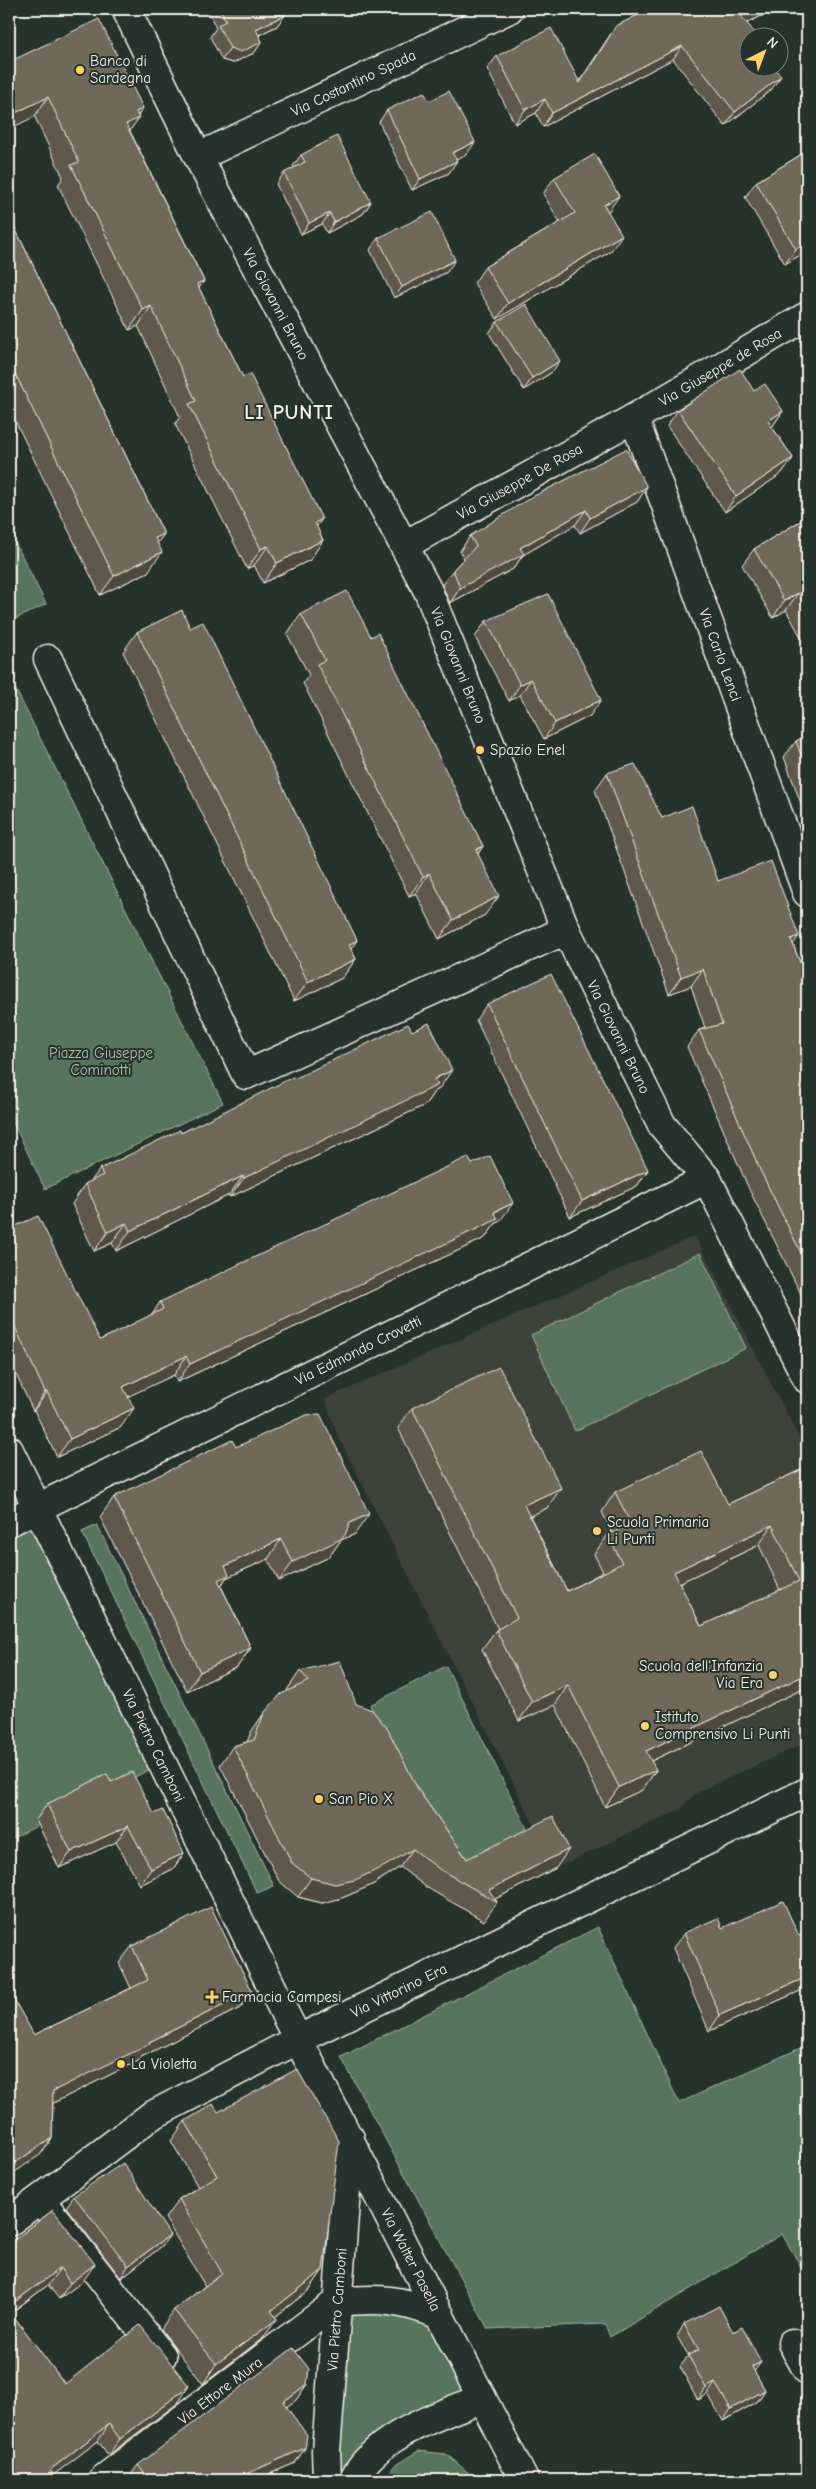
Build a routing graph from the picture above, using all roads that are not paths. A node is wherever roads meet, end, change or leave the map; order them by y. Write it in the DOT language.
graph roads {
  1 [pos="126,9"];
  2 [pos="509,9"];
  3 [pos="198,157"];
  4 [pos="807,316"];
  5 [pos="634,418"];
  6 [pos="405,545"];
  7 [pos="48,659"];
  8 [pos="807,893"];
  9 [pos="566,930"];
  10 [pos="707,1179"];
  11 [pos="807,1379"];
  12 [pos="9,1450"];
  13 [pos="37,1509"];
  14 [pos="9,1522"];
  15 [pos="807,1792"];
  16 [pos="299,2039"];
  17 [pos="350,2138"];
  18 [pos="40,2199"];
  19 [pos="9,2222"];
  20 [pos="337,2302"];
  21 [pos="440,2315"];
  22 [pos="792,2342"];
  23 [pos="807,2370"];
  24 [pos="187,2389"];
  25 [pos="482,2398"];
  26 [pos="102,2480"];
  27 [pos="327,2480"];
  28 [pos="353,2480"];
  29 [pos="524,2480"];
  1 -- 3 [label="street, Via Giovanni Bruno"];
  2 -- 3 [label="street, Via Costantino Spada"];
  3 -- 6 [label="street, Via Giovanni Bruno"];
  4 -- 5 [label="street, Via Giuseppe de Rosa"];
  5 -- 6 [label="street, Via Giuseppe De Rosa"];
  5 -- 8 [label="street, Via Carlo Lenci"];
  6 -- 9 [label="street, Via Giovanni Bruno"];
  7 -- 9 [label="street"];
  9 -- 10 [label="street, Via Giovanni Bruno"];
  10 -- 11 [label="street, Via Giovanni Bruno"];
  10 -- 13 [label="street, Via Edmondo Crovetti"];
  12 -- 13 [label="street, Via Pietro Camboni"];
  13 -- 14 [label="street, Via Edmondo Crovetti"];
  13 -- 16 [label="street, Via Pietro Camboni"];
  15 -- 16 [label="street, Via Vittorino Era"];
  16 -- 17 [label="street, Via Walter Pasella"];
  16 -- 18 [label="street, Via Vittorino Era"];
  17 -- 20 [label="street, Via Pietro Camboni"];
  17 -- 21 [label="street, Via Walter Pasella"];
  18 -- 19 [label="street, Via Vittorino Era"];
  18 -- 24 [label="street"];
  20 -- 21 [label="street"];
  20 -- 24 [label="street, Via Ettore Mura"];
  20 -- 27 [label="street, Via Pietro Camboni"];
  21 -- 25 [label="street, Via Walter Pasella"];
  22 -- 23 [label="street"];
  24 -- 26 [label="street, Via Ettore Mura"];
  25 -- 28 [label="street"];
  25 -- 29 [label="street, Via Walter Pasella"];
}
